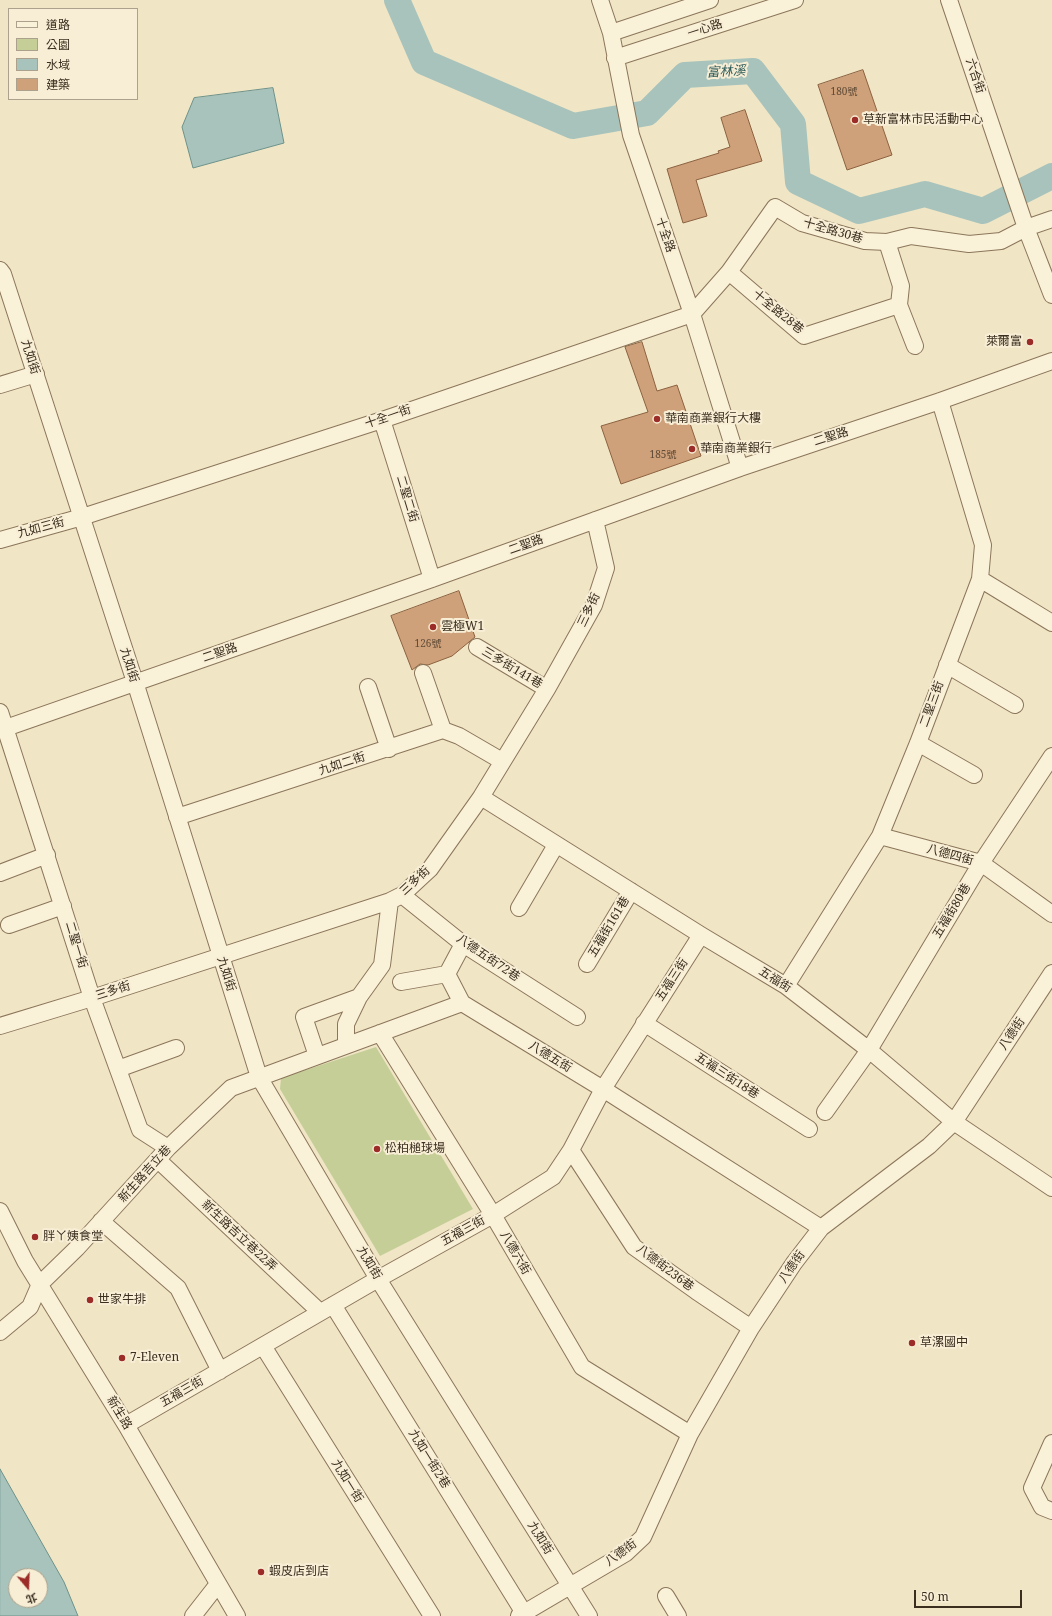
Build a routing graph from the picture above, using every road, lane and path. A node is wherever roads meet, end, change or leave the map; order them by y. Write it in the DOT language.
graph roads {
  1 [pos="600,0"];
  2 [pos="710,0"];
  3 [pos="795,0"];
  4 [pos="949,0"];
  5 [pos="611,33"];
  6 [pos="615,58"];
  7 [pos="1052,219"];
  8 [pos="1025,224"];
  9 [pos="887,242"];
  10 [pos="0,270"];
  11 [pos="729,272"];
  12 [pos="1052,295"];
  13 [pos="900,305"];
  14 [pos="692,314"];
  15 [pos="915,346"];
  16 [pos="1052,361"];
  17 [pos="36,374"];
  18 [pos="0,385"];
  19 [pos="940,401"];
  20 [pos="382,420"];
  21 [pos="740,468"];
  22 [pos="82,517"];
  23 [pos="596,520"];
  24 [pos="0,540"];
  25 [pos="432,579"];
  26 [pos="980,579"];
  27 [pos="1052,623"];
  28 [pos="476,647"];
  29 [pos="947,665"];
  30 [pos="423,674"];
  31 [pos="135,682"];
  32 [pos="368,687"];
  33 [pos="547,689"];
  34 [pos="1015,705"];
  35 [pos="0,712"];
  36 [pos="2,729"];
  37 [pos="443,730"];
  38 [pos="918,743"];
  39 [pos="389,749"];
  40 [pos="1052,756"];
  41 [pos="502,761"];
  42 [pos="974,775"];
  43 [pos="481,797"];
  44 [pos="177,817"];
  45 [pos="880,836"];
  46 [pos="556,845"];
  47 [pos="47,855"];
  48 [pos="981,863"];
  49 [pos="0,872"];
  50 [pos="631,891"];
  51 [pos="396,898"];
  52 [pos="63,906"];
  53 [pos="519,908"];
  54 [pos="1052,914"];
  55 [pos="9,926"];
  56 [pos="701,935"];
  57 [pos="463,944"];
  58 [pos="220,956"];
  59 [pos="587,964"];
  60 [pos="1052,973"];
  61 [pos="447,974"];
  62 [pos="401,982"];
  63 [pos="786,986"];
  64 [pos="1046,995"];
  65 [pos="360,997"];
  66 [pos="92,998"];
  67 [pos="462,1003"];
  68 [pos="576,1017"];
  69 [pos="644,1023"];
  70 [pos="0,1026"];
  71 [pos="380,1032"];
  72 [pos="346,1045"];
  73 [pos="176,1048"];
  74 [pos="870,1050"];
  75 [pos="317,1056"];
  76 [pos="118,1069"];
  77 [pos="259,1077"];
  78 [pos="603,1089"];
  79 [pos="826,1112"];
  80 [pos="954,1122"];
  81 [pos="809,1129"];
  82 [pos="571,1150"];
  83 [pos="163,1154"];
  84 [pos="1051,1185"];
  85 [pos="0,1211"];
  86 [pos="493,1215"];
  87 [pos="101,1221"];
  88 [pos="821,1228"];
  89 [pos="378,1279"];
  90 [pos="40,1284"];
  91 [pos="327,1309"];
  92 [pos="751,1328"];
  93 [pos="0,1332"];
  94 [pos="263,1346"];
  95 [pos="220,1370"];
  96 [pos="126,1425"];
  97 [pos="690,1434"];
  98 [pos="1052,1443"];
  99 [pos="1052,1511"];
  100 [pos="218,1584"];
  101 [pos="570,1587"];
  102 [pos="666,1596"];
  103 [pos="521,1614"];
  104 [pos="193,1616"];
  105 [pos="237,1616"];
  106 [pos="432,1616"];
  107 [pos="589,1616"];
  108 [pos="678,1616"];
  1 -- 5 [label="street, 十全路"];
  2 -- 5 [label="street"];
  3 -- 6 [label="street, 一心路"];
  4 -- 8 [label="street, 六合街"];
  5 -- 6 [label="street, 十全路"];
  6 -- 14 [label="street, 十全路"];
  7 -- 8 [label="street, 十全路30巷"];
  8 -- 9 [label="street, 十全路30巷"];
  8 -- 12 [label="street"];
  9 -- 11 [label="street, 十全路30巷"];
  9 -- 13 [label="street"];
  10 -- 17 [label="street, 九如街"];
  11 -- 13 [label="street, 十全路28巷"];
  11 -- 14 [label="street, 十全路30巷"];
  13 -- 15 [label="street"];
  14 -- 20 [label="street, 十全一街"];
  14 -- 21 [label="street, 十全路"];
  16 -- 19 [label="street, 二聖路"];
  17 -- 18 [label="street"];
  17 -- 22 [label="street, 九如街"];
  19 -- 21 [label="street, 二聖路"];
  19 -- 26 [label="street, 二聖三街"];
  20 -- 22 [label="street, 十全一街"];
  20 -- 25 [label="street, 二聖二街"];
  21 -- 23 [label="street, 二聖路"];
  22 -- 24 [label="street, 九如三街"];
  22 -- 31 [label="street, 九如街"];
  23 -- 25 [label="street, 二聖路"];
  23 -- 33 [label="street, 三多街"];
  25 -- 31 [label="street, 二聖路"];
  26 -- 27 [label="street"];
  26 -- 29 [label="street, 二聖三街"];
  28 -- 33 [label="street, 三多街141巷"];
  29 -- 34 [label="street"];
  29 -- 38 [label="street, 二聖三街"];
  30 -- 37 [label="street"];
  31 -- 36 [label="street, 二聖路"];
  31 -- 44 [label="street, 九如街"];
  32 -- 39 [label="street"];
  33 -- 41 [label="street, 三多街"];
  35 -- 36 [label="street, 二聖一街"];
  36 -- 47 [label="street, 二聖一街"];
  37 -- 39 [label="street, 九如二街"];
  37 -- 41 [label="street"];
  38 -- 42 [label="street"];
  38 -- 45 [label="street, 二聖三街"];
  39 -- 44 [label="street, 九如二街"];
  40 -- 48 [label="street, 五福街80巷"];
  41 -- 43 [label="street, 三多街"];
  43 -- 46 [label="street, 五福街"];
  43 -- 51 [label="street, 三多街"];
  44 -- 58 [label="street, 九如街"];
  45 -- 48 [label="street, 八德四街"];
  45 -- 63 [label="street, 二聖三街"];
  46 -- 50 [label="street, 五福街"];
  46 -- 53 [label="street"];
  47 -- 49 [label="street"];
  47 -- 52 [label="street, 二聖一街"];
  48 -- 54 [label="street, 八德四街"];
  48 -- 74 [label="street, 五福街80巷"];
  50 -- 56 [label="street, 五福街"];
  50 -- 59 [label="street, 五福街161巷"];
  51 -- 57 [label="street, 八德五街72巷"];
  51 -- 58 [label="street, 三多街"];
  51 -- 65 [label="street"];
  52 -- 55 [label="street"];
  52 -- 66 [label="street, 二聖一街"];
  56 -- 63 [label="street, 五福街"];
  56 -- 69 [label="street, 五福三街"];
  57 -- 61 [label="street"];
  57 -- 68 [label="street, 八德五街72巷"];
  58 -- 66 [label="street, 三多街"];
  58 -- 77 [label="street, 九如街"];
  60 -- 64 [label="street, 八德街"];
  61 -- 62 [label="street"];
  61 -- 67 [label="street"];
  63 -- 74 [label="street, 五福街"];
  64 -- 80 [label="street, 八德街"];
  65 -- 72 [label="street"];
  65 -- 75 [label="street"];
  66 -- 70 [label="street, 三多街"];
  66 -- 76 [label="street, 二聖一街"];
  67 -- 71 [label="street"];
  67 -- 78 [label="street, 八德五街"];
  69 -- 78 [label="street, 五福三街"];
  69 -- 81 [label="street, 五福三街18巷"];
  71 -- 72 [label="street"];
  71 -- 86 [label="street, 八德六街"];
  72 -- 75 [label="street"];
  73 -- 76 [label="street"];
  74 -- 79 [label="street, 五福街80巷"];
  74 -- 80 [label="street, 五福街"];
  75 -- 77 [label="street"];
  76 -- 83 [label="street, 二聖一街"];
  77 -- 83 [label="street, 新生路吉立巷"];
  77 -- 89 [label="street, 九如街"];
  78 -- 82 [label="street, 五福三街"];
  78 -- 88 [label="street, 八德五街"];
  80 -- 84 [label="street, 五福街"];
  80 -- 88 [label="street, 八德街"];
  82 -- 86 [label="street, 五福三街"];
  82 -- 92 [label="street, 八德街236巷"];
  83 -- 87 [label="street, 新生路吉立巷"];
  83 -- 91 [label="street, 新生路吉立巷22弄"];
  85 -- 90 [label="street, 新生路"];
  86 -- 89 [label="street, 五福三街"];
  86 -- 97 [label="street, 八德六街"];
  87 -- 90 [label="street, 新生路吉立巷"];
  87 -- 95 [label="street"];
  88 -- 92 [label="street, 八德街"];
  89 -- 91 [label="street, 五福三街"];
  89 -- 101 [label="street, 九如街"];
  90 -- 93 [label="street"];
  90 -- 96 [label="street, 新生路"];
  91 -- 94 [label="street, 五福三街"];
  91 -- 103 [label="street, 九如一街2巷"];
  92 -- 97 [label="street, 八德街"];
  94 -- 95 [label="street, 五福三街"];
  94 -- 106 [label="street, 九如一街"];
  95 -- 96 [label="street, 五福三街"];
  96 -- 100 [label="street, 新生路"];
  97 -- 101 [label="street, 八德街"];
  98 -- 99 [label="street"];
  100 -- 104 [label="street"];
  100 -- 105 [label="street, 新生路"];
  101 -- 103 [label="street"];
  101 -- 107 [label="street, 九如街"];
  102 -- 108 [label="street"];
}
